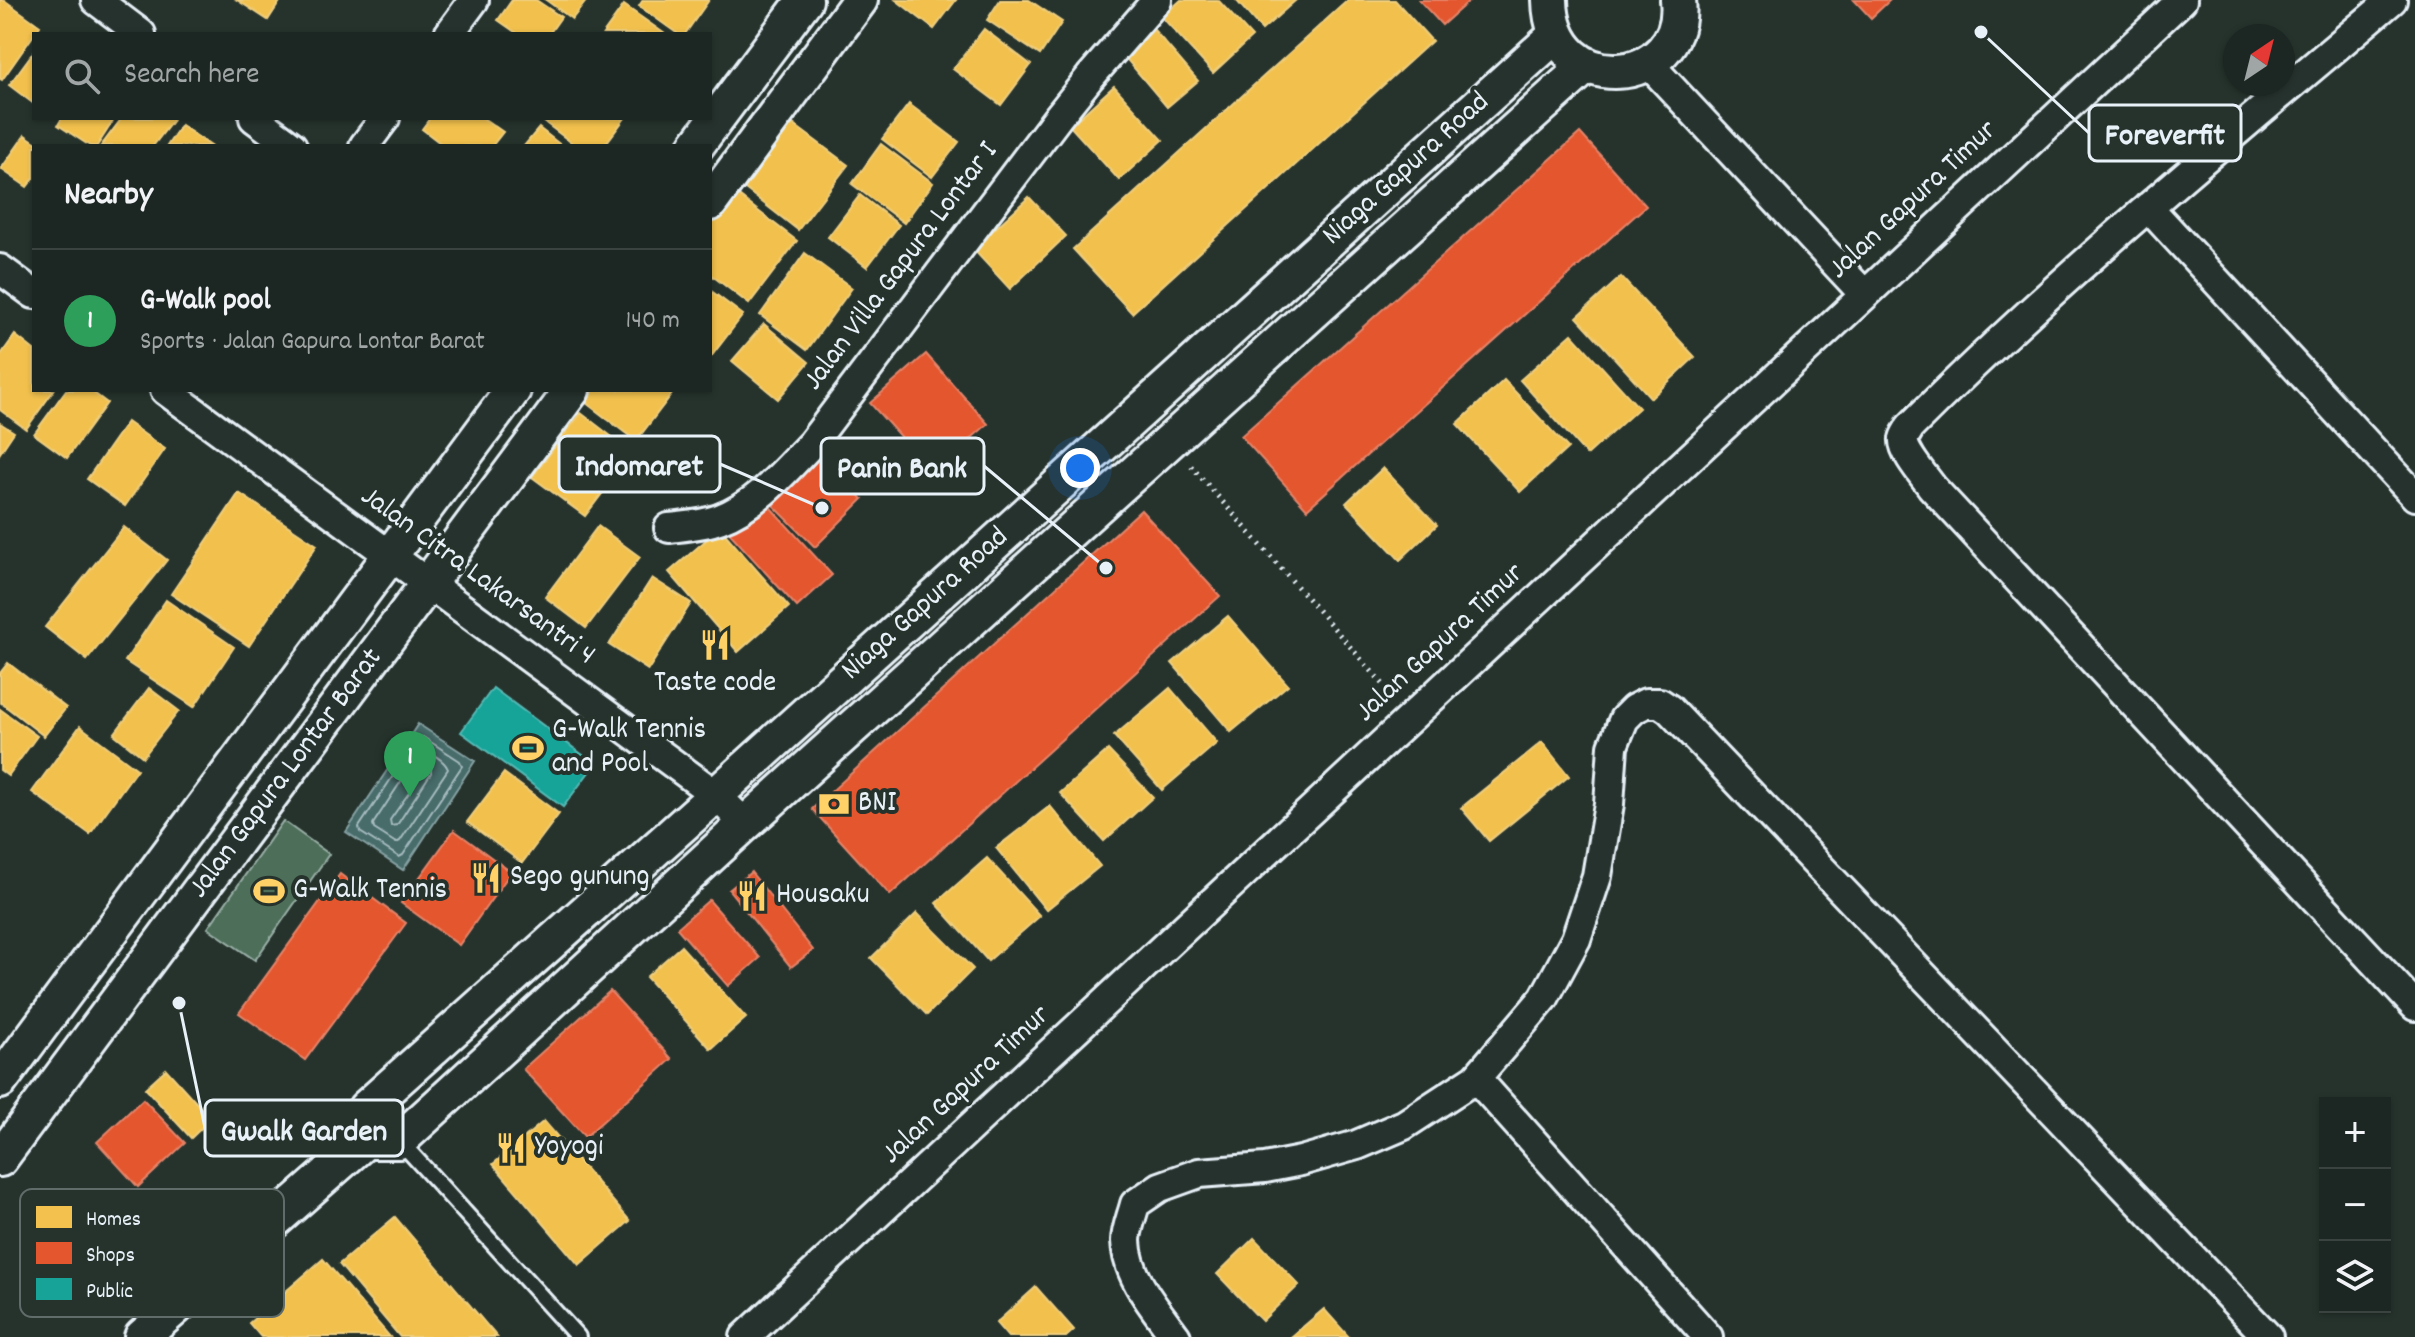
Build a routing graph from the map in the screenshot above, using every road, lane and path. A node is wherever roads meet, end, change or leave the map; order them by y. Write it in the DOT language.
graph roads {
  1 [pos="96,0"];
  2 [pos="474,0"];
  3 [pos="805,0"];
  4 [pos="860,0"];
  5 [pos="1157,0"];
  6 [pos="1550,0"];
  7 [pos="1678,0"];
  8 [pos="2182,0"];
  9 [pos="2392,0"];
  10 [pos="138,32"];
  11 [pos="450,32"];
  12 [pos="1556,35"];
  13 [pos="1648,63"];
  14 [pos="1586,66"];
  15 [pos="257,120"];
  16 [pos="384,120"];
  17 [pos="289,144"];
  18 [pos="366,144"];
  19 [pos="697,144"];
  20 [pos="712,200"];
  21 [pos="2148,207"];
  22 [pos="0,269"];
  23 [pos="32,293"];
  24 [pos="1864,294"];
  25 [pos="168,392"];
  26 [pos="512,392"];
  27 [pos="571,392"];
  28 [pos="1170,443"];
  29 [pos="2415,496"];
  30 [pos="669,528"];
  31 [pos="390,555"];
  32 [pos="429,584"];
  33 [pos="1413,718"];
  34 [pos="716,795"];
  35 [pos="745,824"];
  36 [pos="2415,1006"];
  37 [pos="1476,1078"];
  38 [pos="0,1081"];
  39 [pos="379,1128"];
  40 [pos="0,1159"];
  41 [pos="284,1212"];
  42 [pos="165,1317"];
  43 [pos="142,1337"];
  44 [pos="578,1337"];
  45 [pos="745,1337"];
  46 [pos="1176,1337"];
  47 [pos="1708,1337"];
  48 [pos="2268,1337"];
  1 -- 10 [label="street"];
  2 -- 11 [label="street"];
  3 -- 19 [label="street"];
  4 -- 20 [label="street"];
  5 -- 30 [label="street, Jalan Villa Gapura Lontar I"];
  6 -- 12 [label="street"];
  7 -- 13 [label="street"];
  8 -- 24 [label="street, Jalan Gapura Timur"];
  9 -- 21 [label="street"];
  12 -- 14 [label="street"];
  12 -- 34 [label="street, Niaga Gapura Road"];
  13 -- 14 [label="street"];
  13 -- 24 [label="street"];
  14 -- 28 [label="street, Niaga Gapura Road"];
  15 -- 17 [label="street"];
  16 -- 18 [label="street"];
  21 -- 29 [label="street"];
  21 -- 36 [label="street"];
  22 -- 23 [label="street"];
  24 -- 33 [label="street, Jalan Gapura Timur"];
  25 -- 31 [label="street, Jalan Citra Lakarsantri 4"];
  26 -- 31 [label="street, Jalan Gapura Lontar Barat"];
  27 -- 32 [label="street, Jalan Gapura Lontar Barat"];
  28 -- 33 [label="path"];
  28 -- 35 [label="street, Niaga Gapura Road"];
  31 -- 32 [label="street, Jalan Citra Lakarsantri 4"];
  31 -- 38 [label="street, Jalan Gapura Lontar Barat"];
  32 -- 34 [label="street, Jalan Citra Lakarsantri 4"];
  32 -- 40 [label="street, Jalan Gapura Lontar Barat"];
  33 -- 45 [label="street, Jalan Gapura Timur"];
  34 -- 35 [label="street, Jalan Citra Lakarsantri 4"];
  34 -- 39 [label="street, Niaga Gapura Road"];
  35 -- 39 [label="street, Niaga Gapura Road"];
  37 -- 46 [label="street"];
  37 -- 47 [label="street"];
  37 -- 48 [label="street"];
  39 -- 41 [label="street"];
  39 -- 44 [label="lane"];
  42 -- 43 [label="street"];
}
